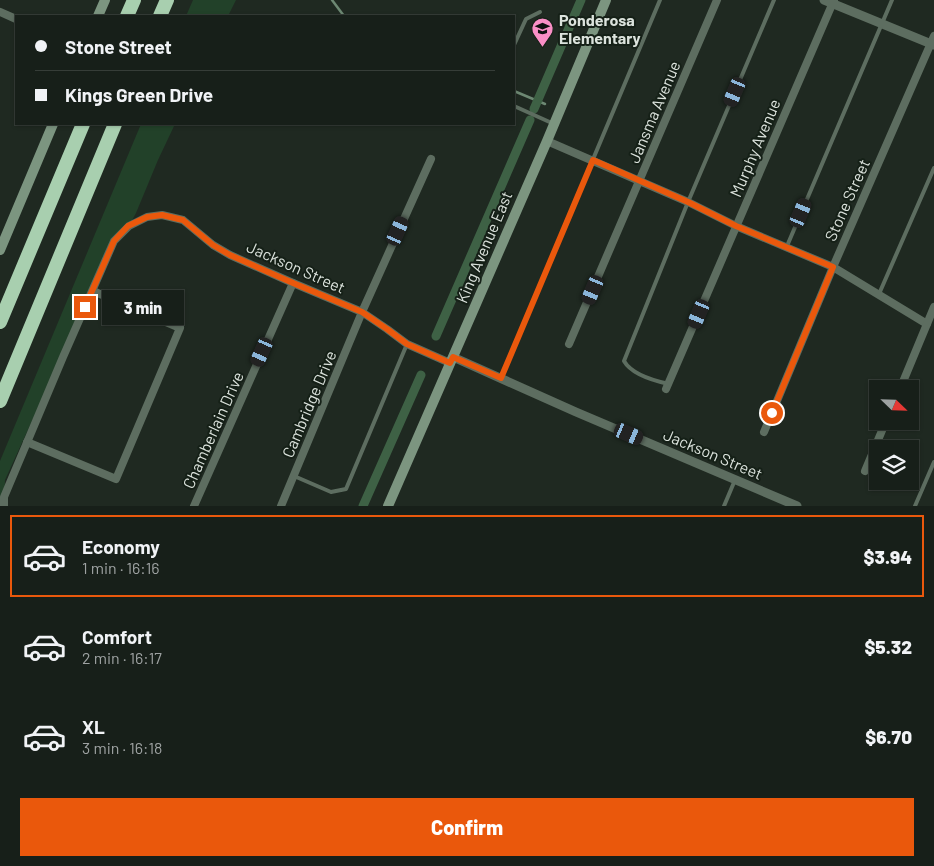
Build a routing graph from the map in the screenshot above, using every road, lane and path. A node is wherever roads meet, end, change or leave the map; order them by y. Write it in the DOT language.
graph roads {
  1 [pos="105,0"];
  2 [pos="134,0"];
  3 [pos="167,0"];
  4 [pos="606,0"];
  5 [pos="660,0"];
  6 [pos="716,0"];
  7 [pos="774,0"];
  8 [pos="892,0"];
  9 [pos="830,1"];
  10 [pos="0,12"];
  11 [pos="540,12"];
  12 [pos="98,15"];
  13 [pos="127,15"];
  14 [pos="160,15"];
  15 [pos="15,19"];
  16 [pos="882,24"];
  17 [pos="933,42"];
  18 [pos="515,43"];
  19 [pos="515,106"];
  20 [pos="554,124"];
  21 [pos="53,125"];
  22 [pos="82,125"];
  23 [pos="115,125"];
  24 [pos="547,141"];
  25 [pos="431,159"];
  26 [pos="593,160"];
  27 [pos="934,168"];
  28 [pos="640,181"];
  29 [pos="688,202"];
  30 [pos="736,226"];
  31 [pos="786,247"];
  32 [pos="0,250"];
  33 [pos="833,267"];
  34 [pos="293,283"];
  35 [pos="93,291"];
  36 [pos="879,294"];
  37 [pos="934,307"];
  38 [pos="362,312"];
  39 [pos="0,322"];
  40 [pos="927,324"];
  41 [pos="407,344"];
  42 [pos="569,344"];
  43 [pos="451,360"];
  44 [pos="501,378"];
  45 [pos="904,380"];
  46 [pos="668,387"];
  47 [pos="0,402"];
  48 [pos="882,430"];
  49 [pos="764,432"];
  50 [pos="27,442"];
  51 [pos="934,462"];
  52 [pos="865,471"];
  53 [pos="294,476"];
  54 [pos="735,480"];
  55 [pos="4,506"];
  56 [pos="194,506"];
  57 [pos="281,506"];
  58 [pos="388,506"];
  59 [pos="724,506"];
  60 [pos="797,506"];
  61 [pos="916,506"];
  1 -- 12 [label="main road"];
  2 -- 13 [label="highway"];
  3 -- 14 [label="highway"];
  4 -- 20 [label="main road, King Avenue East"];
  5 -- 26 [label="lane"];
  6 -- 28 [label="street, Jansma Avenue"];
  7 -- 29 [label="lane"];
  8 -- 16 [label="lane"];
  9 -- 16 [label="street"];
  9 -- 30 [label="street, Murphy Avenue"];
  10 -- 15 [label="street"];
  11 -- 18 [label="lane"];
  16 -- 17 [label="street"];
  16 -- 31 [label="lane"];
  17 -- 33 [label="street, Stone Street"];
  19 -- 20 [label="lane"];
  20 -- 24 [label="main road, King Avenue East"];
  21 -- 32 [label="main road"];
  22 -- 39 [label="highway"];
  23 -- 47 [label="highway"];
  24 -- 26 [label="street"];
  24 -- 43 [label="main road, King Avenue East"];
  25 -- 38 [label="street, Cambridge Drive"];
  26 -- 28 [label="street"];
  26 -- 44 [label="lane"];
  27 -- 36 [label="lane"];
  28 -- 29 [label="street"];
  28 -- 42 [label="street, Jansma Avenue"];
  29 -- 30 [label="street"];
  29 -- 46 [label="lane"];
  30 -- 31 [label="street"];
  30 -- 46 [label="street, Murphy Avenue"];
  31 -- 33 [label="street"];
  33 -- 36 [label="street"];
  33 -- 49 [label="street, Stone Street"];
  34 -- 35 [label="street, Jackson Street"];
  34 -- 38 [label="street, Jackson Street"];
  34 -- 56 [label="street, Chamberlain Drive"];
  35 -- 50 [label="street"];
  35 -- 50 [label="street"];
  36 -- 40 [label="street"];
  37 -- 40 [label="street"];
  38 -- 41 [label="street, Jackson Street"];
  38 -- 53 [label="street, Cambridge Drive"];
  40 -- 45 [label="street"];
  41 -- 43 [label="street, Jackson Street"];
  41 -- 53 [label="lane"];
  43 -- 44 [label="street, Jackson Street"];
  43 -- 58 [label="main road, King Avenue East"];
  44 -- 54 [label="street, Jackson Street"];
  48 -- 52 [label="street"];
  50 -- 55 [label="street"];
  51 -- 61 [label="lane"];
  53 -- 57 [label="street, Cambridge Drive"];
  54 -- 59 [label="lane"];
  54 -- 60 [label="street, Jackson Street"];
}
